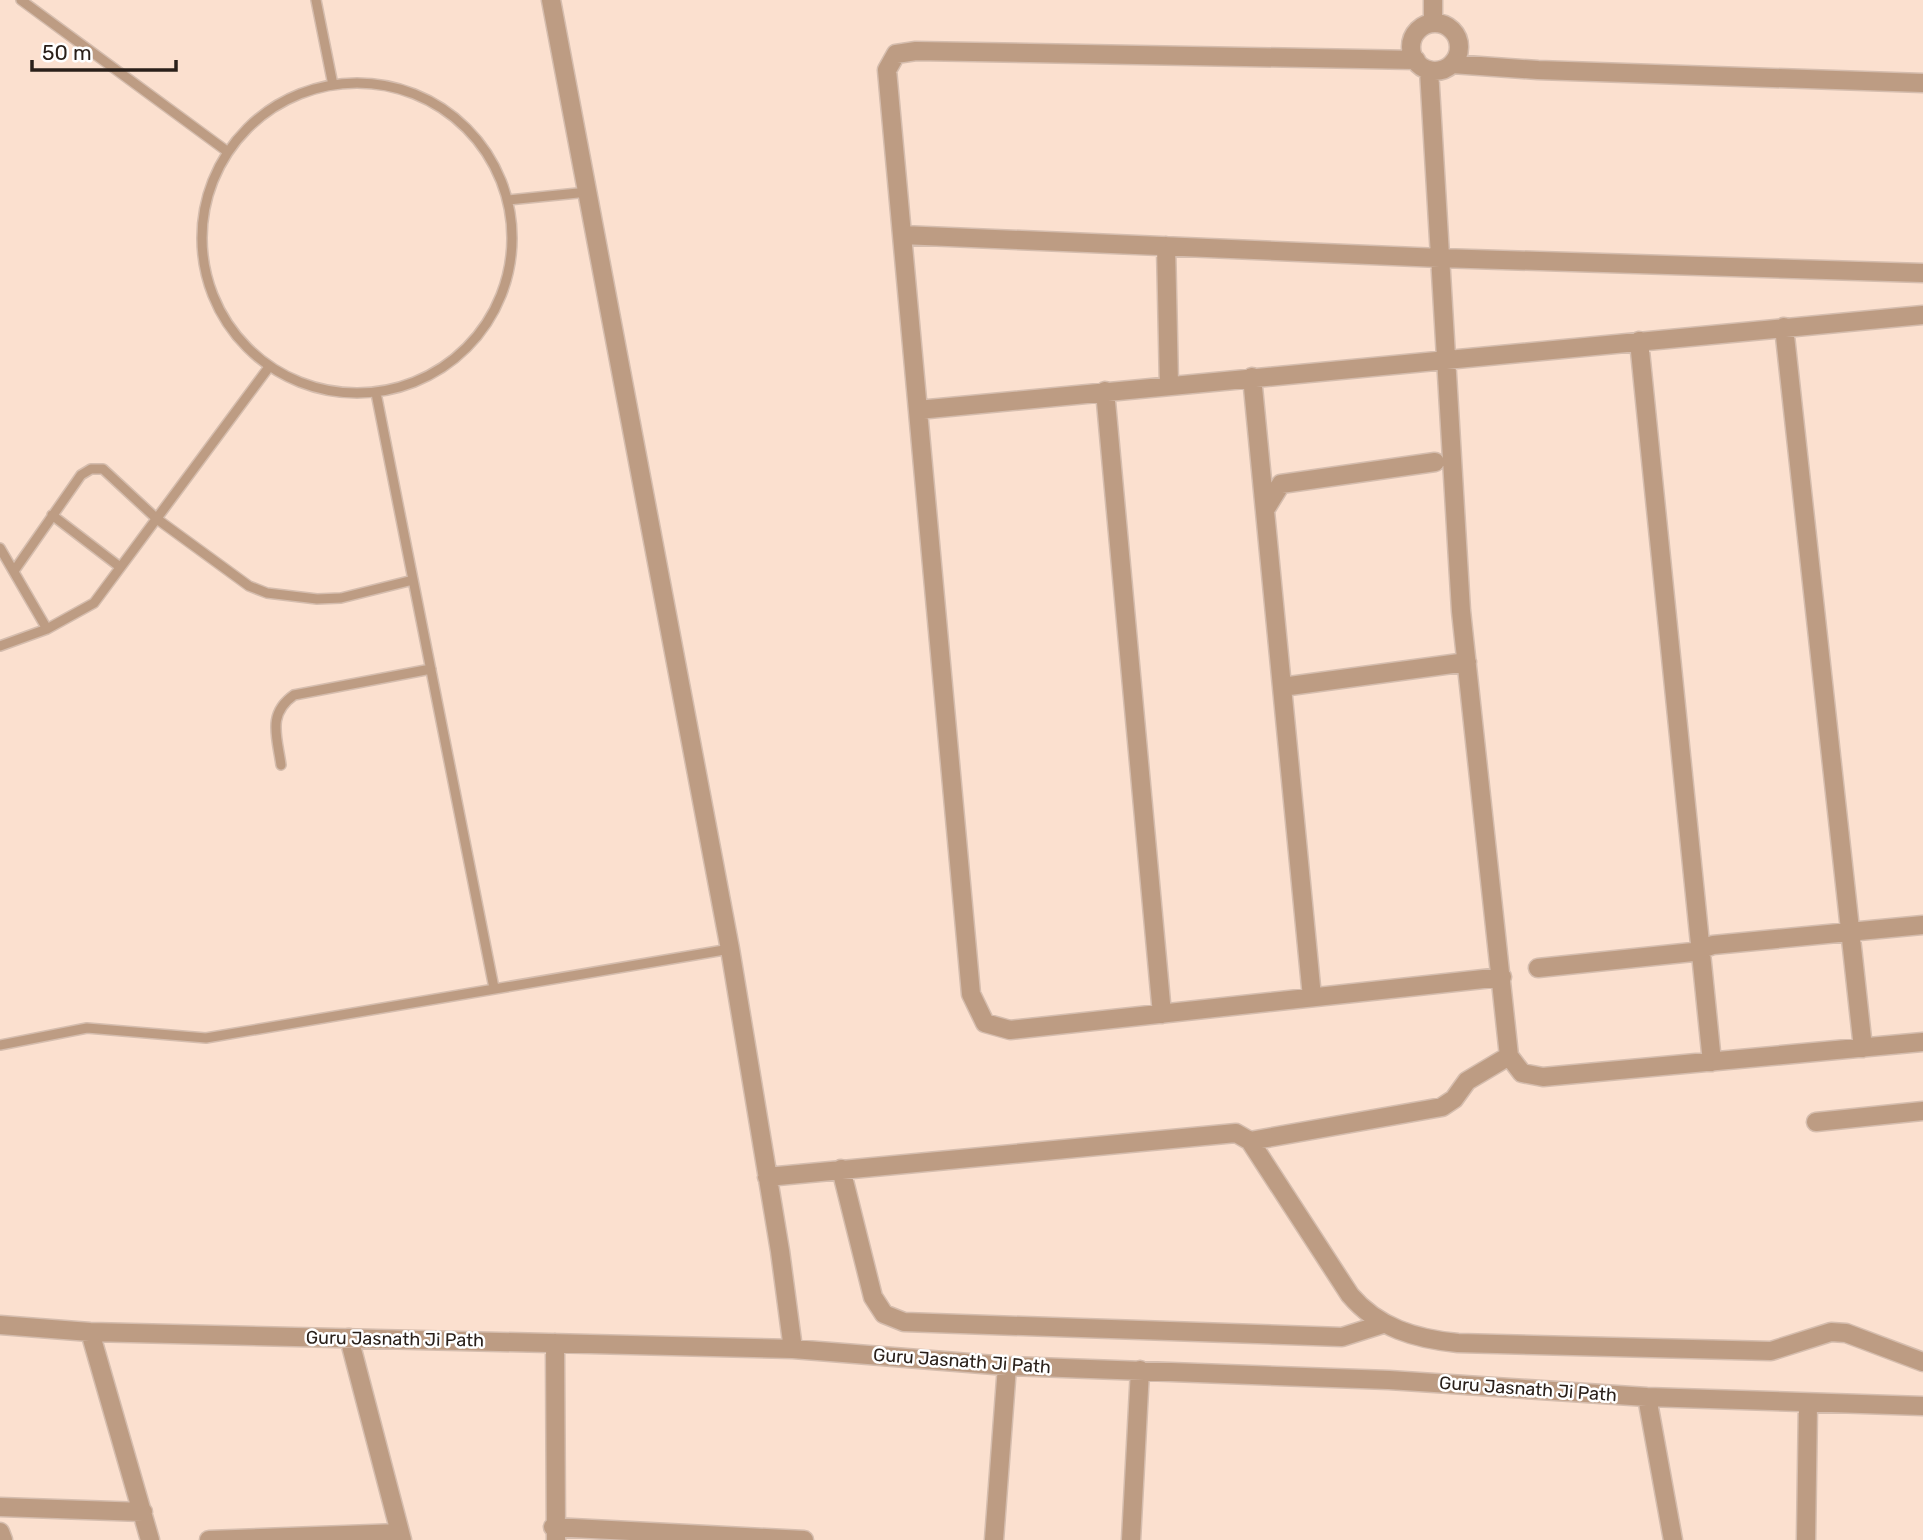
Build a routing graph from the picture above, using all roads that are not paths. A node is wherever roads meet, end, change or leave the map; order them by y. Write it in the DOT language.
graph roads {
  1 [pos="21,0"];
  2 [pos="316,0"];
  3 [pos="551,0"];
  4 [pos="1433,0"];
  5 [pos="1433,23"];
  6 [pos="1452,64"];
  7 [pos="1422,65"];
  8 [pos="1923,83"];
  9 [pos="333,85"];
  10 [pos="228,152"];
  11 [pos="588,192"];
  12 [pos="508,200"];
  13 [pos="902,235"];
  14 [pos="1166,247"];
  15 [pos="1440,258"];
  16 [pos="1923,273"];
  17 [pos="1923,315"];
  18 [pos="1784,327"];
  19 [pos="1639,341"];
  20 [pos="1445,358"];
  21 [pos="269,366"];
  22 [pos="1252,377"];
  23 [pos="1169,385"];
  24 [pos="1105,391"];
  25 [pos="376,393"];
  26 [pos="918,410"];
  27 [pos="1435,462"];
  28 [pos="1265,510"];
  29 [pos="52,515"];
  30 [pos="157,519"];
  31 [pos="0,548"];
  32 [pos="120,567"];
  33 [pos="14,571"];
  34 [pos="413,580"];
  35 [pos="47,629"];
  36 [pos="0,646"];
  37 [pos="1467,662"];
  38 [pos="430,669"];
  39 [pos="1282,687"];
  40 [pos="281,765"];
  41 [pos="1923,925"];
  42 [pos="1850,932"];
  43 [pos="730,948"];
  44 [pos="1701,949"];
  45 [pos="1538,968"];
  46 [pos="1502,977"];
  47 [pos="494,988"];
  48 [pos="1312,997"];
  49 [pos="1162,1014"];
  50 [pos="1923,1042"];
  51 [pos="0,1045"];
  52 [pos="1863,1048"];
  53 [pos="1509,1056"];
  54 [pos="1712,1062"];
  55 [pos="1923,1111"];
  56 [pos="1816,1122"];
  57 [pos="1250,1141"];
  58 [pos="841,1169"];
  59 [pos="766,1177"];
  60 [pos="1383,1324"];
  61 [pos="0,1325"];
  62 [pos="90,1332"];
  63 [pos="349,1338"];
  64 [pos="555,1343"];
  65 [pos="793,1349"];
  66 [pos="1923,1362"];
  67 [pos="1007,1366"];
  68 [pos="1140,1370"];
  69 [pos="1647,1397"];
  70 [pos="1808,1403"];
  71 [pos="1923,1406"];
  72 [pos="0,1507"];
  73 [pos="143,1512"];
  74 [pos="0,1532"];
  75 [pos="554,1533"];
  76 [pos="401,1536"];
  77 [pos="689,1537"];
  78 [pos="3,1540"];
  79 [pos="150,1540"];
  80 [pos="209,1540"];
  81 [pos="804,1540"];
  82 [pos="994,1540"];
  83 [pos="1131,1540"];
  84 [pos="1673,1540"];
  85 [pos="1806,1540"];
  1 -- 10 [label="lane"];
  2 -- 9 [label="lane"];
  3 -- 11 [label="street"];
  4 -- 5 [label="street"];
  5 -- 6 [label="street"];
  5 -- 7 [label="street"];
  6 -- 7 [label="street"];
  6 -- 8 [label="street"];
  7 -- 13 [label="street"];
  7 -- 15 [label="street"];
  9 -- 10 [label="lane"];
  9 -- 12 [label="lane"];
  10 -- 21 [label="lane"];
  11 -- 12 [label="lane"];
  11 -- 43 [label="street"];
  12 -- 25 [label="lane"];
  13 -- 14 [label="street"];
  13 -- 26 [label="street"];
  14 -- 15 [label="street"];
  14 -- 23 [label="street"];
  15 -- 16 [label="street"];
  15 -- 20 [label="street"];
  17 -- 18 [label="street"];
  18 -- 19 [label="street"];
  18 -- 42 [label="street"];
  19 -- 20 [label="street"];
  19 -- 44 [label="street"];
  20 -- 22 [label="street"];
  20 -- 37 [label="street"];
  21 -- 25 [label="lane"];
  21 -- 30 [label="lane"];
  22 -- 23 [label="street"];
  22 -- 28 [label="street"];
  23 -- 24 [label="street"];
  24 -- 26 [label="street"];
  24 -- 49 [label="street"];
  25 -- 34 [label="lane"];
  26 -- 49 [label="street"];
  27 -- 28 [label="street"];
  28 -- 39 [label="street"];
  29 -- 30 [label="lane"];
  29 -- 32 [label="lane"];
  29 -- 33 [label="lane"];
  30 -- 32 [label="lane"];
  30 -- 34 [label="lane"];
  31 -- 33 [label="lane"];
  32 -- 35 [label="lane"];
  33 -- 35 [label="lane"];
  34 -- 38 [label="lane"];
  35 -- 36 [label="lane"];
  37 -- 39 [label="street"];
  37 -- 46 [label="street"];
  38 -- 40 [label="lane"];
  38 -- 47 [label="lane"];
  39 -- 48 [label="street"];
  41 -- 42 [label="street"];
  42 -- 44 [label="street"];
  42 -- 52 [label="street"];
  43 -- 47 [label="lane"];
  43 -- 59 [label="street"];
  44 -- 45 [label="street"];
  44 -- 54 [label="street"];
  46 -- 48 [label="street"];
  46 -- 53 [label="street"];
  47 -- 51 [label="lane"];
  48 -- 49 [label="street"];
  50 -- 52 [label="street"];
  52 -- 54 [label="street"];
  53 -- 54 [label="street"];
  53 -- 57 [label="street"];
  55 -- 56 [label="street"];
  57 -- 58 [label="street"];
  57 -- 60 [label="street"];
  58 -- 59 [label="street"];
  58 -- 60 [label="street"];
  59 -- 65 [label="street"];
  60 -- 66 [label="street"];
  61 -- 62 [label="street, Guru Jasnath Ji Path"];
  62 -- 63 [label="street, Guru Jasnath Ji Path"];
  62 -- 73 [label="street"];
  63 -- 64 [label="street, Guru Jasnath Ji Path"];
  63 -- 76 [label="street"];
  64 -- 65 [label="street, Guru Jasnath Ji Path"];
  64 -- 75 [label="street"];
  65 -- 67 [label="street, Guru Jasnath Ji Path"];
  67 -- 68 [label="street, Guru Jasnath Ji Path"];
  67 -- 82 [label="street"];
  68 -- 69 [label="street, Guru Jasnath Ji Path"];
  68 -- 83 [label="street"];
  69 -- 70 [label="street, Guru Jasnath Ji Path"];
  69 -- 84 [label="street"];
  70 -- 71 [label="street, Guru Jasnath Ji Path"];
  70 -- 85 [label="street"];
  72 -- 73 [label="street"];
  73 -- 79 [label="street"];
  74 -- 78 [label="street"];
  75 -- 77 [label="street"];
  76 -- 80 [label="street"];
  77 -- 81 [label="street"];
}
